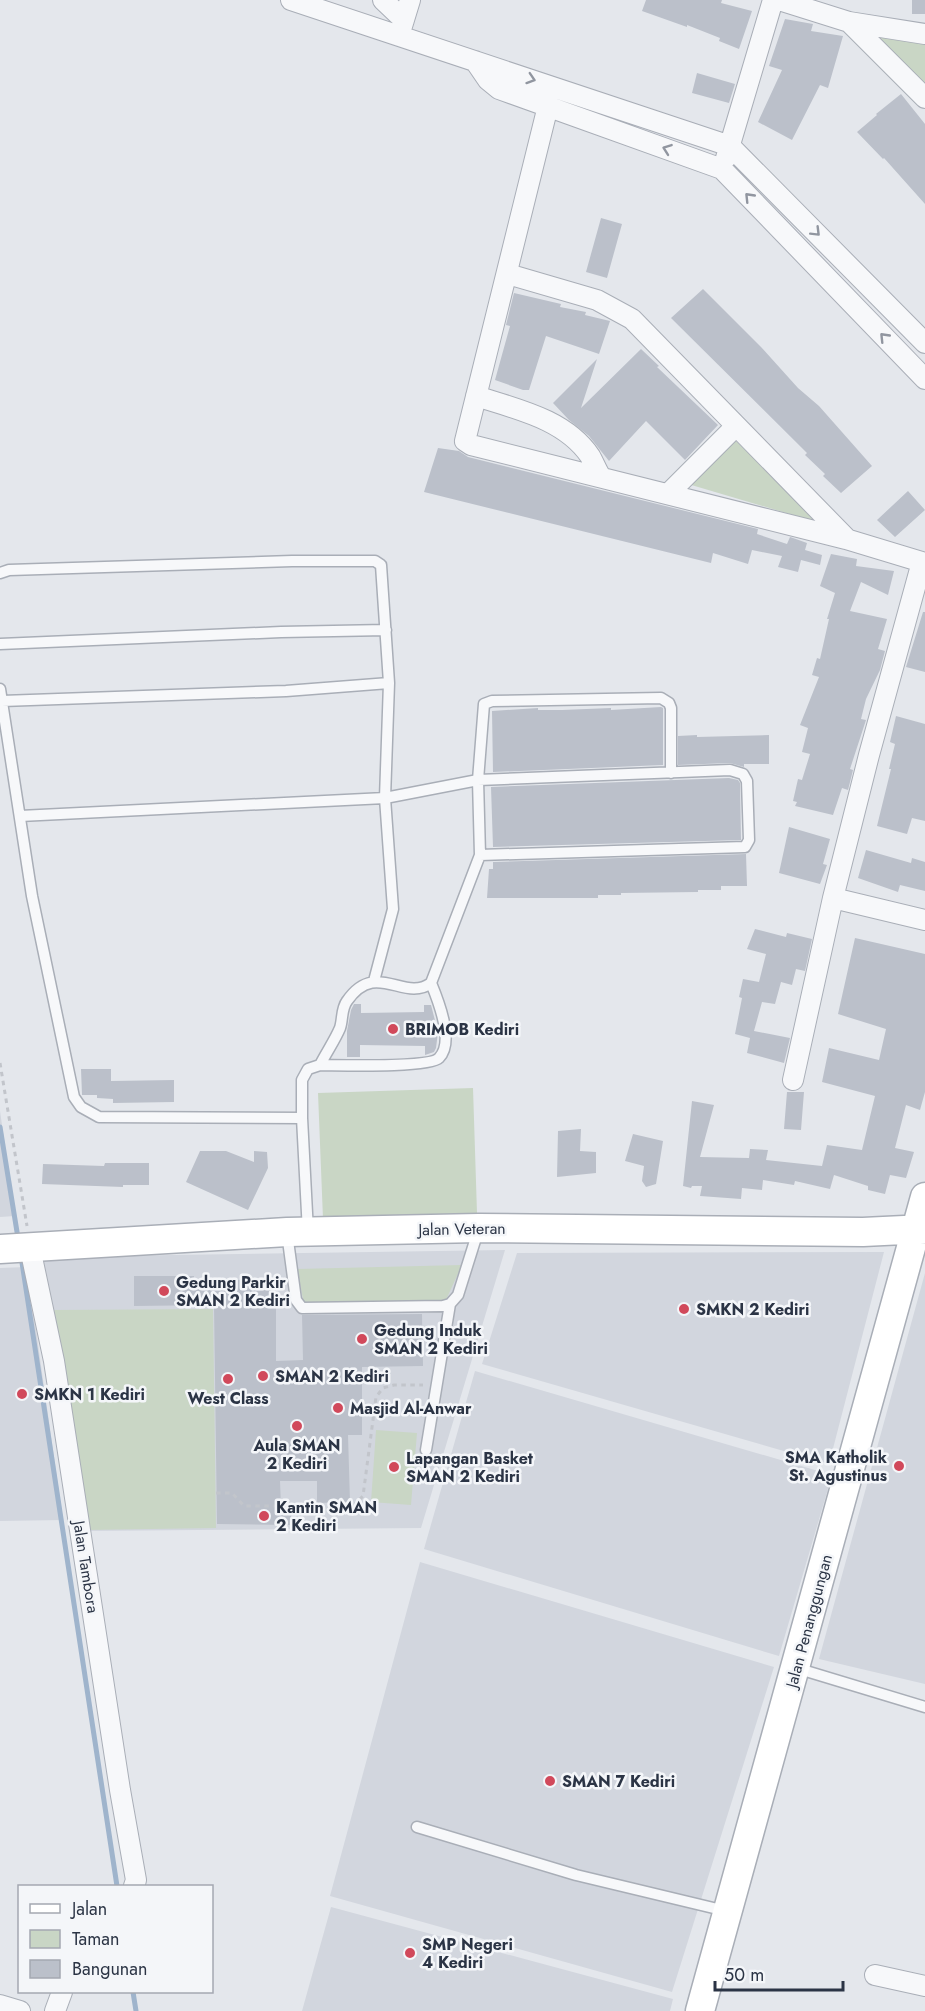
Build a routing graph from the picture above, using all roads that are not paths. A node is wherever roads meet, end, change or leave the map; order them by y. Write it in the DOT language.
graph roads {
  1 [pos="291,0"];
  2 [pos="382,0"];
  3 [pos="410,0"];
  4 [pos="773,0"];
  5 [pos="779,0"];
  6 [pos="849,22"];
  7 [pos="402,28"];
  8 [pos="925,34"];
  9 [pos="475,61"];
  10 [pos="925,98"];
  11 [pos="548,106"];
  12 [pos="730,146"];
  13 [pos="722,169"];
  14 [pos="508,274"];
  15 [pos="925,343"];
  16 [pos="925,379"];
  17 [pos="476,396"];
  18 [pos="736,426"];
  19 [pos="601,477"];
  20 [pos="668,494"];
  21 [pos="846,539"];
  22 [pos="924,558"];
  23 [pos="0,573"];
  24 [pos="386,630"];
  25 [pos="0,644"];
  26 [pos="389,683"];
  27 [pos="0,688"];
  28 [pos="2,701"];
  29 [pos="671,773"];
  30 [pos="478,780"];
  31 [pos="385,798"];
  32 [pos="20,816"];
  33 [pos="480,855"];
  34 [pos="833,898"];
  35 [pos="925,920"];
  36 [pos="374,981"];
  37 [pos="430,983"];
  38 [pos="320,1065"];
  39 [pos="793,1080"];
  40 [pos="302,1118"];
  41 [pos="925,1197"];
  42 [pos="479,1228"];
  43 [pos="921,1230"];
  44 [pos="297,1232"];
  45 [pos="16,1249"];
  46 [pos="450,1304"];
  47 [pos="426,1450"];
  48 [pos="796,1668"];
  49 [pos="925,1707"];
  50 [pos="417,1827"];
  51 [pos="135,1885"];
  52 [pos="727,1911"];
  53 [pos="875,1975"];
  54 [pos="925,1986"];
  55 [pos="62,1993"];
  56 [pos="0,2005"];
  57 [pos="20,2011"];
  58 [pos="55,2011"];
  59 [pos="700,2011"];
  1 -- 7 [label="street"];
  2 -- 7 [label="street"];
  3 -- 7 [label="street"];
  4 -- 12 [label="street"];
  5 -- 6 [label="street"];
  6 -- 8 [label="street"];
  6 -- 10 [label="street"];
  7 -- 9 [label="street"];
  9 -- 11 [label="street"];
  9 -- 12 [label="street, one-way"];
  13 -- 11 [label="street, one-way"];
  11 -- 14 [label="street"];
  12 -- 13 [label="street"];
  12 -- 15 [label="street, one-way"];
  16 -- 13 [label="street, one-way"];
  14 -- 17 [label="street"];
  14 -- 18 [label="street"];
  17 -- 19 [label="street"];
  17 -- 19 [label="street"];
  18 -- 20 [label="street"];
  18 -- 21 [label="street"];
  19 -- 20 [label="street"];
  20 -- 21 [label="street"];
  21 -- 22 [label="street"];
  22 -- 34 [label="street"];
  23 -- 24 [label="lane"];
  24 -- 25 [label="lane"];
  24 -- 26 [label="lane"];
  26 -- 28 [label="lane"];
  26 -- 31 [label="lane"];
  27 -- 28 [label="lane"];
  28 -- 32 [label="lane"];
  29 -- 30 [label="lane"];
  29 -- 30 [label="lane"];
  29 -- 33 [label="lane"];
  30 -- 31 [label="lane"];
  30 -- 33 [label="lane"];
  31 -- 32 [label="lane"];
  31 -- 36 [label="lane"];
  32 -- 40 [label="lane"];
  33 -- 37 [label="lane"];
  34 -- 35 [label="street"];
  34 -- 39 [label="street"];
  36 -- 37 [label="lane"];
  36 -- 38 [label="lane"];
  37 -- 38 [label="lane"];
  38 -- 40 [label="lane"];
  40 -- 44 [label="lane"];
  41 -- 43 [label="main road, Jalan Penanggungan"];
  42 -- 43 [label="main road, Jalan Veteran"];
  42 -- 44 [label="main road, Jalan Veteran"];
  42 -- 46 [label="lane"];
  43 -- 48 [label="main road, Jalan Penanggungan"];
  44 -- 45 [label="main road, Jalan Veteran"];
  44 -- 46 [label="lane"];
  45 -- 51 [label="street, Jalan Tambora"];
  46 -- 47 [label="lane"];
  48 -- 49 [label="lane"];
  48 -- 52 [label="main road, Jalan Penanggungan"];
  50 -- 52 [label="lane"];
  52 -- 59 [label="main road, Jalan Penanggungan"];
  53 -- 54 [label="street"];
  55 -- 58 [label="street"];
  56 -- 57 [label="street"];
}
